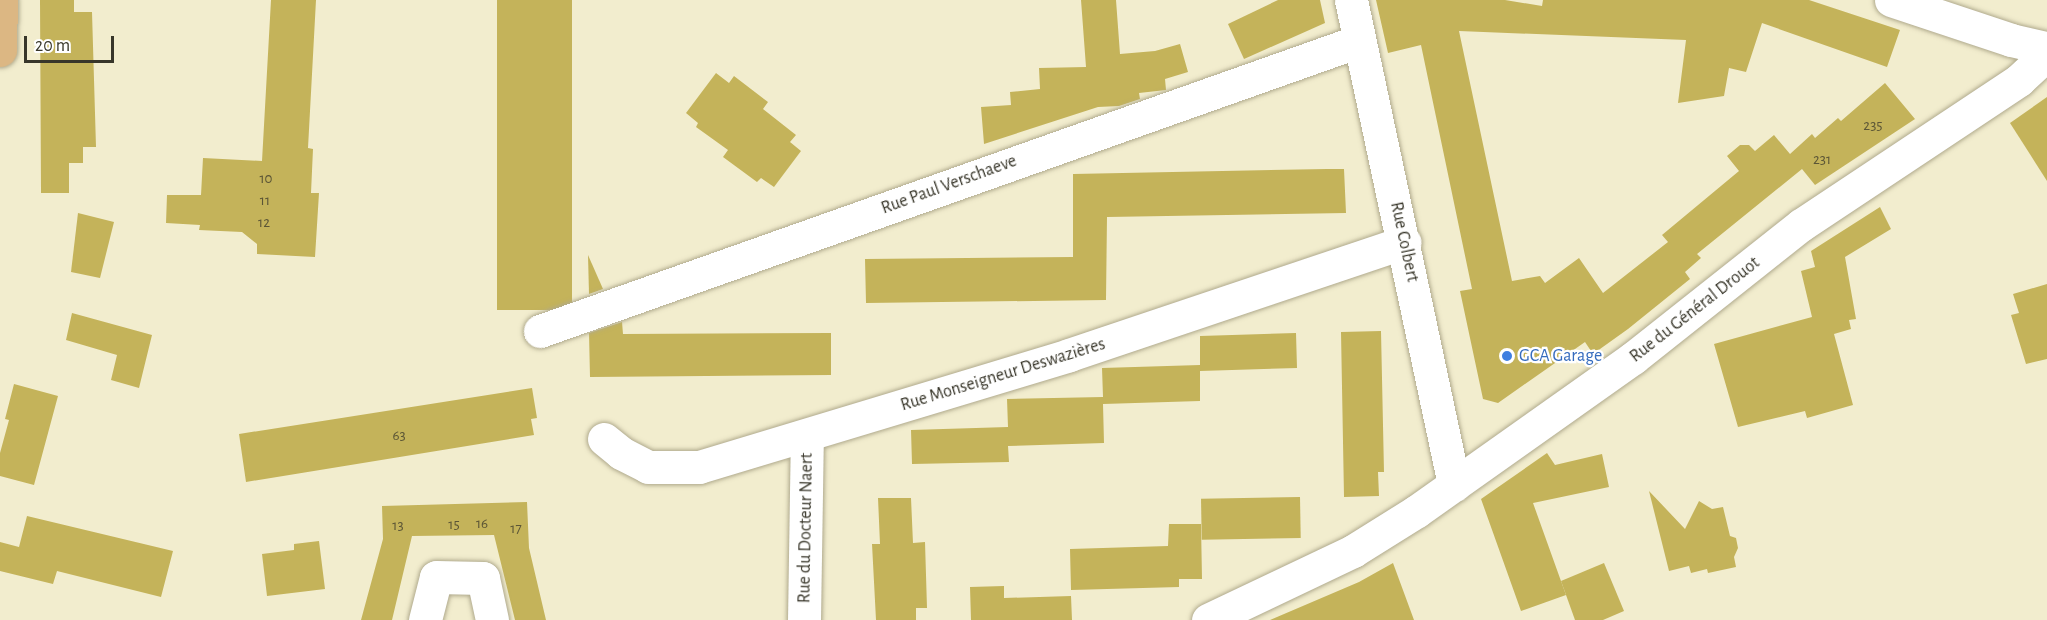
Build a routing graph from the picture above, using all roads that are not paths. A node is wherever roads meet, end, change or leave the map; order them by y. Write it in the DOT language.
graph roads {
  1 [pos="1,0"];
  2 [pos="1351,0"];
  3 [pos="1891,0"];
  4 [pos="1359,41"];
  5 [pos="2047,48"];
  6 [pos="0,50"];
  7 [pos="2047,54"];
  8 [pos="1404,242"];
  9 [pos="540,331"];
  10 [pos="807,436"];
  11 [pos="604,439"];
  12 [pos="1454,485"];
  13 [pos="425,620"];
  14 [pos="492,620"];
  15 [pos="804,620"];
  16 [pos="1208,620"];
  1 -- 6 [label="main road"];
  2 -- 4 [label="street, Rue Colbert"];
  3 -- 5 [label="street"];
  4 -- 8 [label="street, Rue Colbert"];
  4 -- 9 [label="street, Rue Paul Verschaeve"];
  7 -- 12 [label="street, Rue du Général Drouot"];
  8 -- 10 [label="street, Rue Monseigneur Deswazières"];
  8 -- 12 [label="street, Rue Colbert"];
  10 -- 11 [label="street, Rue Monseigneur Deswazières"];
  10 -- 15 [label="street, Rue du Docteur Naert"];
  12 -- 16 [label="street, Rue du Général Drouot"];
  13 -- 14 [label="street"];
}
